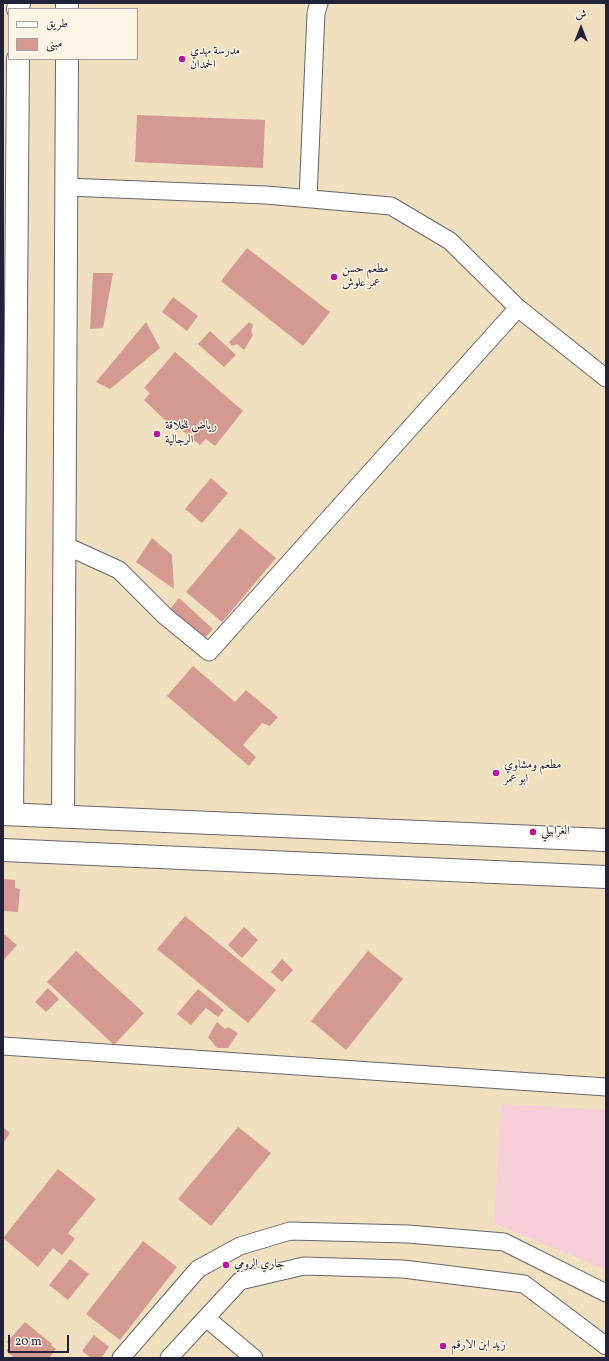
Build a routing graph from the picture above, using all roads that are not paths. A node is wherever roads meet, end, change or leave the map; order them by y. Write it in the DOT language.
graph roads {
  1 [pos="319,3"];
  2 [pos="18,60"];
  3 [pos="67,60"];
  4 [pos="66,187"];
  5 [pos="308,198"];
  6 [pos="518,308"];
  7 [pos="606,378"];
  8 [pos="64,545"];
  9 [pos="8,814"];
  10 [pos="63,816"];
  11 [pos="606,840"];
  12 [pos="3,850"];
  13 [pos="606,877"];
  14 [pos="3,1046"];
  15 [pos="606,1087"];
  16 [pos="606,1293"];
  17 [pos="206,1318"];
  18 [pos="606,1346"];
  19 [pos="121,1358"];
  20 [pos="169,1358"];
  21 [pos="254,1358"];
  1 -- 5 [label="street"];
  2 -- 9 [label="main road"];
  3 -- 4 [label="main road"];
  4 -- 5 [label="street"];
  4 -- 8 [label="main road"];
  5 -- 6 [label="street"];
  6 -- 7 [label="street"];
  6 -- 8 [label="street"];
  8 -- 10 [label="main road"];
  9 -- 10 [label="main road"];
  10 -- 11 [label="main road"];
  12 -- 13 [label="main road"];
  14 -- 15 [label="street"];
  16 -- 19 [label="street"];
  17 -- 18 [label="street"];
  17 -- 20 [label="street"];
  17 -- 21 [label="street"];
}
